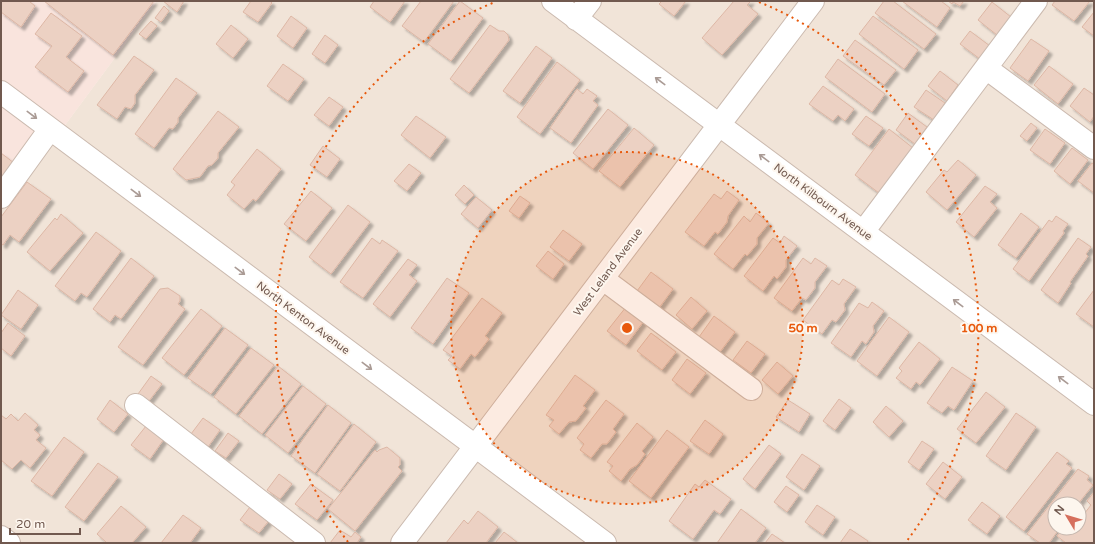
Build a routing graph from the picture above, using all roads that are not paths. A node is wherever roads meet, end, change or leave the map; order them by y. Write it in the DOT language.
graph roads {
  1 [pos="553,1"];
  2 [pos="590,1"];
  3 [pos="814,1"];
  4 [pos="1036,1"];
  5 [pos="576,19"];
  6 [pos="986,68"];
  7 [pos="1,92"];
  8 [pos="719,125"];
  9 [pos="50,129"];
  10 [pos="1094,148"];
  11 [pos="1,197"];
  12 [pos="863,232"];
  13 [pos="602,279"];
  14 [pos="751,389"];
  15 [pos="1094,404"];
  16 [pos="136,405"];
  17 [pos="475,447"];
  18 [pos="1,537"];
  19 [pos="8,543"];
  20 [pos="314,543"];
  21 [pos="402,543"];
  22 [pos="606,543"];
  1 -- 5 [label="street, North Kilbourn Avenue"];
  2 -- 5 [label="street"];
  3 -- 8 [label="street, West Leland Avenue"];
  4 -- 6 [label="street"];
  8 -- 5 [label="street, North Kilbourn Avenue, one-way"];
  6 -- 10 [label="street"];
  6 -- 12 [label="street"];
  7 -- 9 [label="street, North Kenton Avenue, one-way"];
  12 -- 8 [label="street, North Kilbourn Avenue, one-way"];
  8 -- 13 [label="street, West Leland Avenue"];
  9 -- 11 [label="street"];
  9 -- 17 [label="street, North Kenton Avenue, one-way"];
  15 -- 12 [label="street, North Kilbourn Avenue, one-way"];
  13 -- 14 [label="street"];
  13 -- 17 [label="street, West Leland Avenue"];
  16 -- 20 [label="street"];
  17 -- 21 [label="street, West Leland Avenue"];
  17 -- 22 [label="street, North Kenton Avenue"];
  18 -- 19 [label="street"];
}
